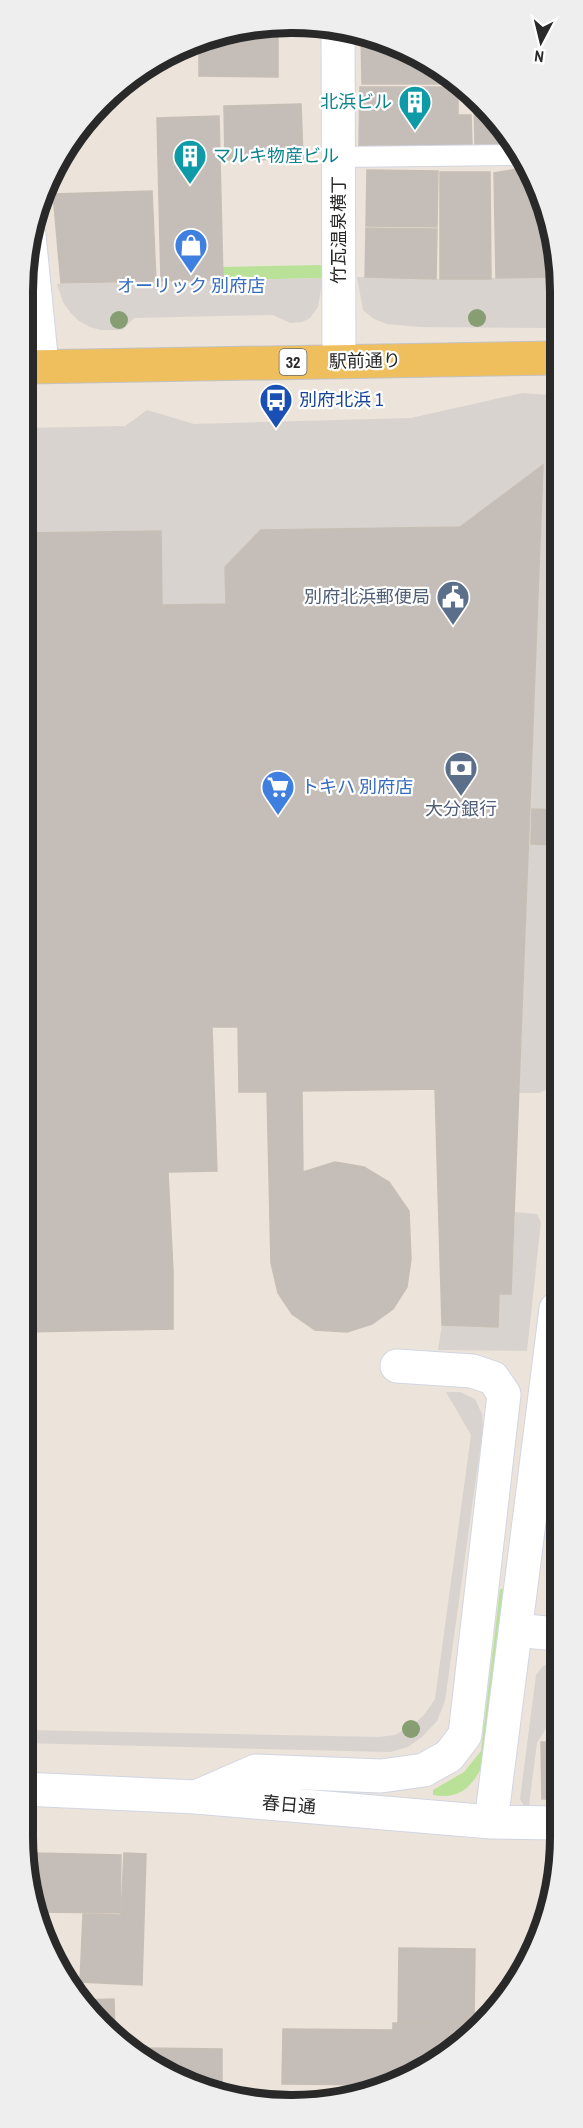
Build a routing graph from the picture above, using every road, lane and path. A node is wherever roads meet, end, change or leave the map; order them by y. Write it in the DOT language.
graph roads {
  1 [pos="338,37"];
  2 [pos="511,155"];
  3 [pos="339,157"];
  4 [pos="33,323"];
  5 [pos="550,358"];
  6 [pos="339,361"];
  7 [pos="35,367"];
  8 [pos="550,1357"];
  9 [pos="397,1366"];
  10 [pos="516,1630"];
  11 [pos="550,1633"];
  12 [pos="33,1789"];
  13 [pos="196,1797"];
  14 [pos="491,1822"];
  15 [pos="550,1823"];
  1 -- 3 [label="street, 竹瓦温泉横丁"];
  2 -- 3 [label="lane"];
  3 -- 6 [label="street, 竹瓦温泉横丁"];
  4 -- 7 [label="street"];
  5 -- 6 [label="main road, 駅前通り / 32"];
  6 -- 7 [label="main road, 駅前通り / 32"];
  8 -- 10 [label="street"];
  9 -- 13 [label="street"];
  10 -- 11 [label="street"];
  10 -- 14 [label="street"];
  12 -- 13 [label="street, 春日通"];
  13 -- 14 [label="street, 春日通"];
  14 -- 15 [label="street, 春日通"];
}
